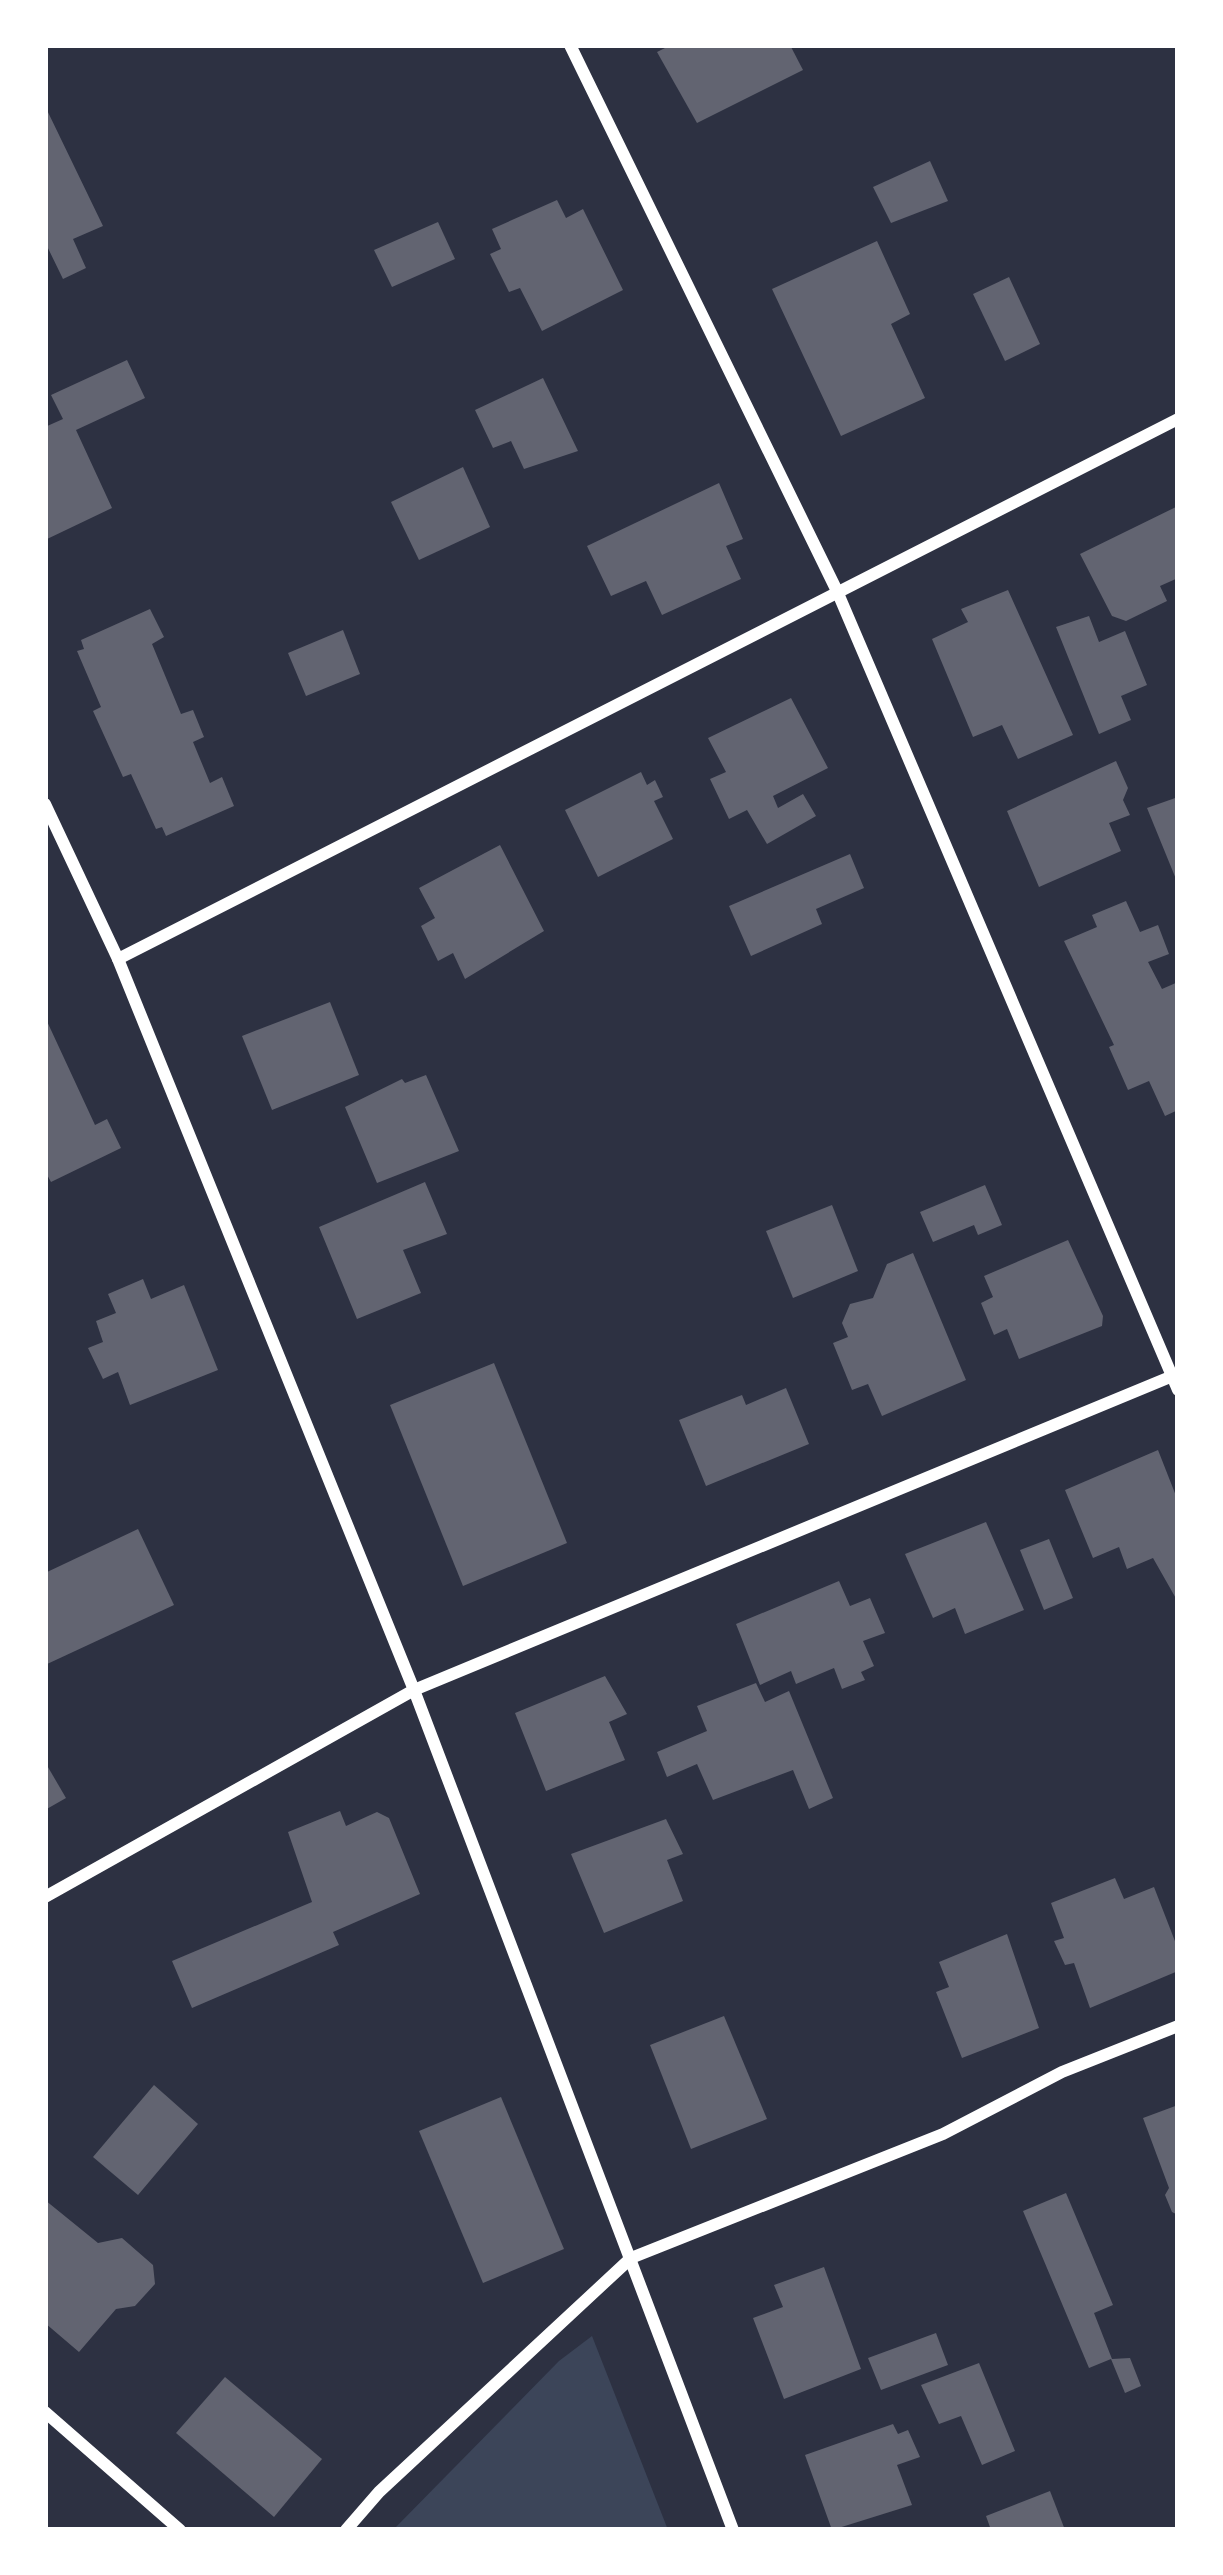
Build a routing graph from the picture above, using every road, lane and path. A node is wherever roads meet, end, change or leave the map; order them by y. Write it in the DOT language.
graph roads {
  1 [pos="570,45"];
  2 [pos="1178,419"];
  3 [pos="837,591"];
  4 [pos="45,804"];
  5 [pos="118,959"];
  6 [pos="1176,1380"];
  7 [pos="414,1690"];
  8 [pos="45,1897"];
  9 [pos="1178,2026"];
  10 [pos="631,2258"];
  11 [pos="45,2411"];
  12 [pos="180,2530"];
  13 [pos="346,2530"];
  14 [pos="733,2530"];
  1 -- 3 [label="street"];
  2 -- 3 [label="street"];
  3 -- 5 [label="street"];
  3 -- 6 [label="street"];
  4 -- 5 [label="street"];
  5 -- 7 [label="street"];
  6 -- 7 [label="street"];
  7 -- 8 [label="street"];
  7 -- 10 [label="street"];
  9 -- 10 [label="street"];
  10 -- 13 [label="street"];
  10 -- 14 [label="street"];
  11 -- 12 [label="street"];
}
